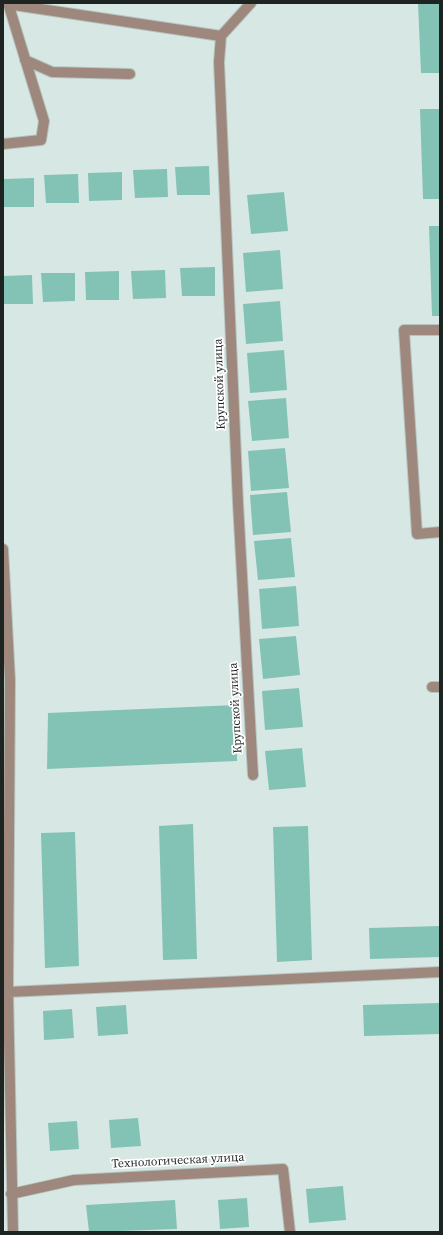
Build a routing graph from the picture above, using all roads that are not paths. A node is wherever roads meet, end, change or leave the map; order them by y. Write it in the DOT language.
graph roads {
  1 [pos="251,3"];
  2 [pos="7,4"];
  3 [pos="221,36"];
  4 [pos="25,60"];
  5 [pos="130,74"];
  6 [pos="3,144"];
  7 [pos="440,330"];
  8 [pos="440,532"];
  9 [pos="3,549"];
  10 [pos="253,775"];
  11 [pos="440,972"];
  12 [pos="8,992"];
  13 [pos="11,1194"];
  14 [pos="13,1232"];
  15 [pos="290,1232"];
  1 -- 3 [label="street"];
  2 -- 3 [label="street"];
  2 -- 4 [label="street"];
  3 -- 10 [label="street, Крупской улица"];
  4 -- 5 [label="street"];
  4 -- 6 [label="street"];
  7 -- 8 [label="street"];
  9 -- 12 [label="street"];
  11 -- 12 [label="street"];
  12 -- 13 [label="street"];
  13 -- 14 [label="street"];
  13 -- 15 [label="street, Технологическая улица"];
}
